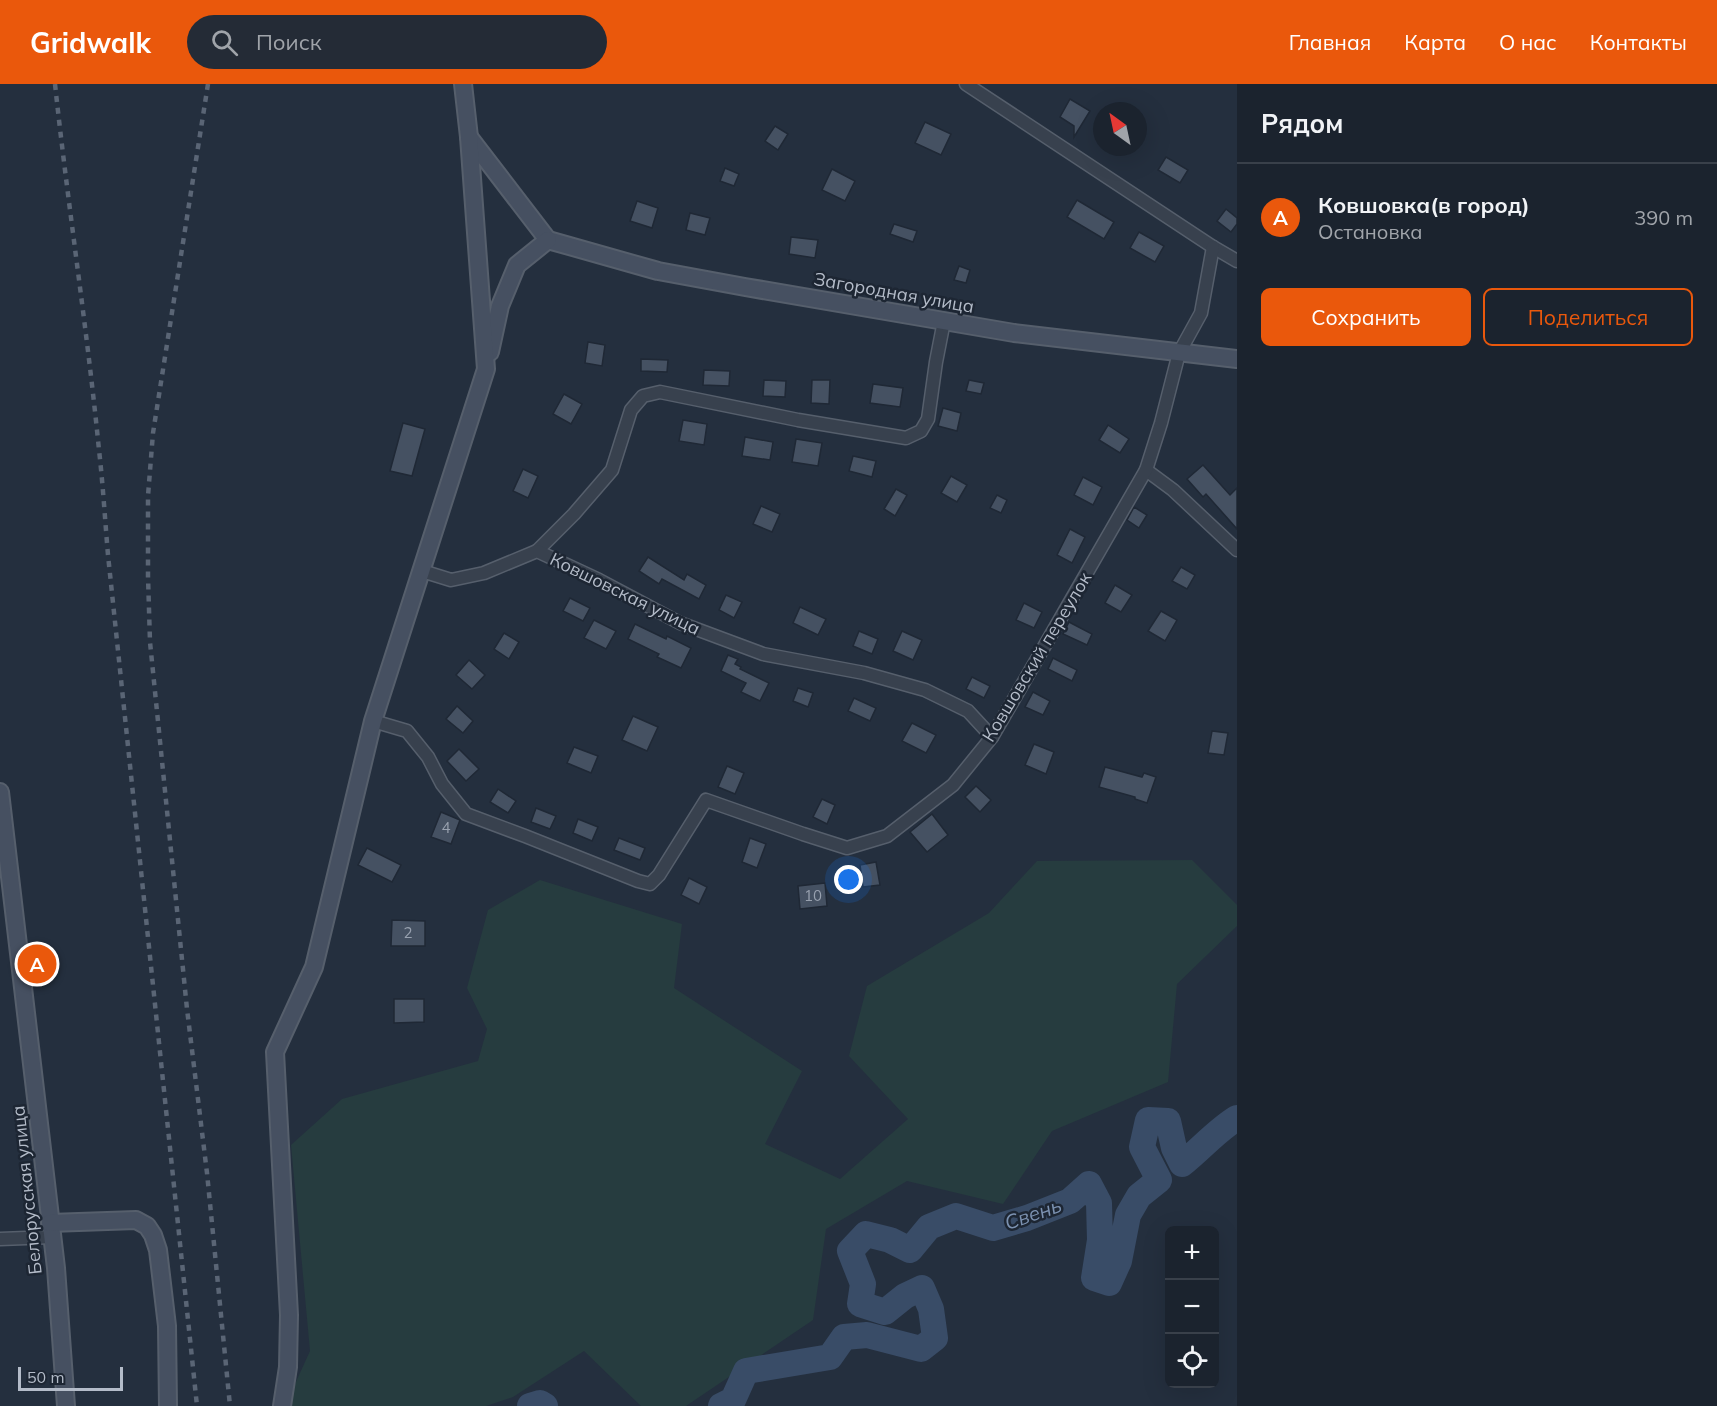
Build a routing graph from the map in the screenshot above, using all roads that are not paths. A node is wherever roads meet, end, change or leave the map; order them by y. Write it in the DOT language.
graph roads {
  1 [pos="463,84"];
  2 [pos="966,84"];
  3 [pos="469,136"];
  4 [pos="548,240"];
  5 [pos="1213,247"];
  6 [pos="1237,261"];
  7 [pos="944,321"];
  8 [pos="1179,353"];
  9 [pos="1237,359"];
  10 [pos="486,369"];
  11 [pos="1146,470"];
  12 [pos="1237,550"];
  13 [pos="537,551"];
  14 [pos="422,571"];
  15 [pos="373,721"];
  16 [pos="992,737"];
  17 [pos="0,792"];
  18 [pos="51,1230"];
  19 [pos="0,1239"];
  20 [pos="66,1406"];
  21 [pos="168,1406"];
  22 [pos="282,1406"];
  1 -- 3 [label="street"];
  2 -- 5 [label="street"];
  3 -- 4 [label="street"];
  3 -- 10 [label="street"];
  4 -- 7 [label="street, Загородная улица"];
  4 -- 10 [label="street"];
  5 -- 6 [label="street"];
  5 -- 8 [label="street, Ковшовский переулок"];
  7 -- 8 [label="street, Загородная улица"];
  7 -- 13 [label="street"];
  8 -- 9 [label="street, Загородная улица"];
  8 -- 11 [label="street, Ковшовский переулок"];
  10 -- 14 [label="street"];
  11 -- 12 [label="street"];
  11 -- 16 [label="street, Ковшовский переулок"];
  13 -- 14 [label="street, Ковшовская улица"];
  13 -- 16 [label="street, Ковшовская улица"];
  14 -- 15 [label="street"];
  15 -- 16 [label="street, Ковшовский переулок"];
  15 -- 22 [label="street"];
  17 -- 18 [label="street, Белорусская улица"];
  18 -- 19 [label="street"];
  18 -- 20 [label="street, Белорусская улица"];
  18 -- 21 [label="street"];
}
